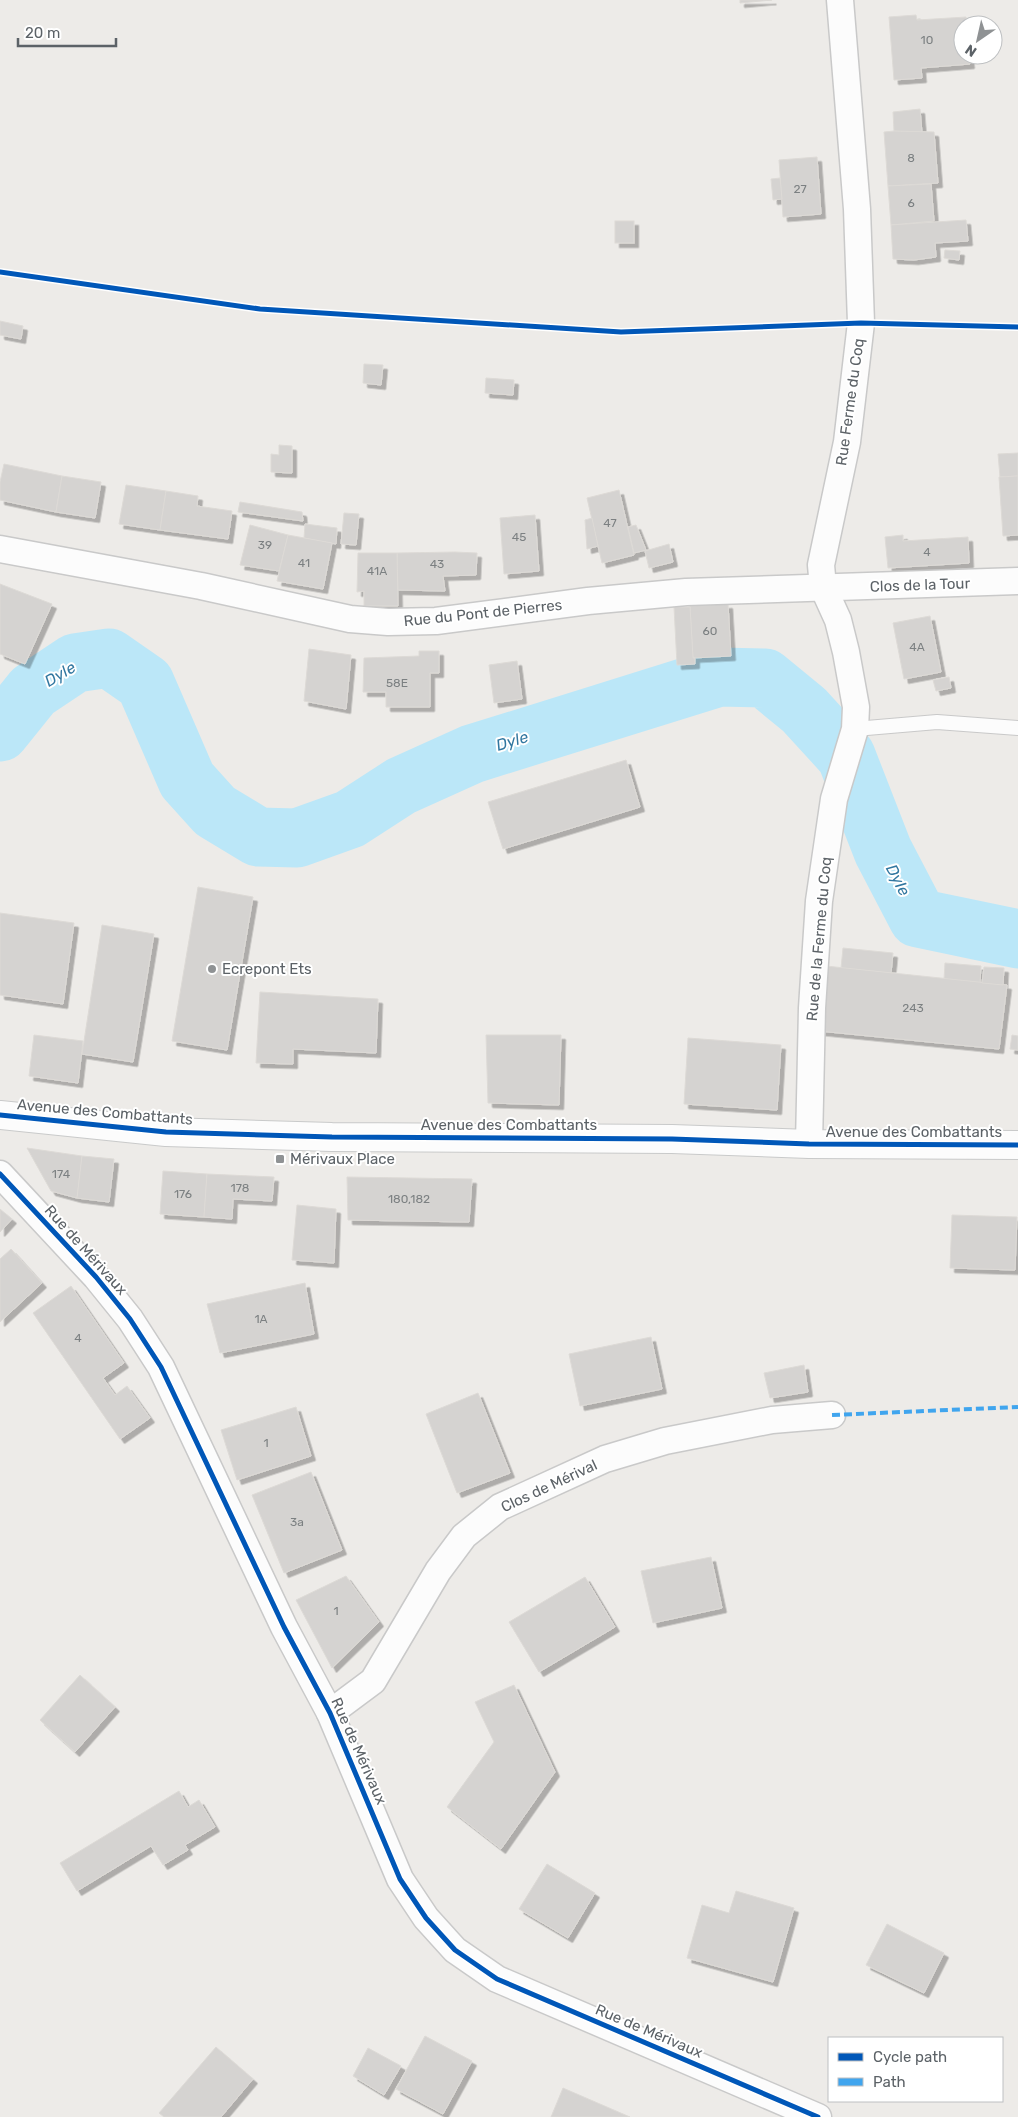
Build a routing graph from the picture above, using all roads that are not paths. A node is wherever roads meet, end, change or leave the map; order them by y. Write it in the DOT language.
graph roads {
  1 [pos="840,0"];
  2 [pos="0,549"];
  3 [pos="1018,582"];
  4 [pos="823,587"];
  5 [pos="855,718"];
  6 [pos="1018,728"];
  7 [pos="0,1115"];
  8 [pos="809,1144"];
  9 [pos="1018,1145"];
  10 [pos="0,1174"];
  11 [pos="832,1415"];
  12 [pos="330,1713"];
  13 [pos="818,2117"];
  1 -- 4 [label="street, Rue Ferme du Coq"];
  2 -- 4 [label="street, Rue du Pont de Pierres"];
  3 -- 4 [label="street, Clos de la Tour"];
  4 -- 5 [label="street, Rue Ferme du Coq"];
  5 -- 6 [label="lane"];
  5 -- 8 [label="street, Rue de la Ferme du Coq"];
  7 -- 8 [label="main road, Avenue des Combattants"];
  8 -- 9 [label="main road, Avenue des Combattants"];
  10 -- 12 [label="street, Rue de Mérivaux"];
  11 -- 12 [label="street, Clos de Mérival"];
  12 -- 13 [label="street, Rue de Mérivaux"];
}
